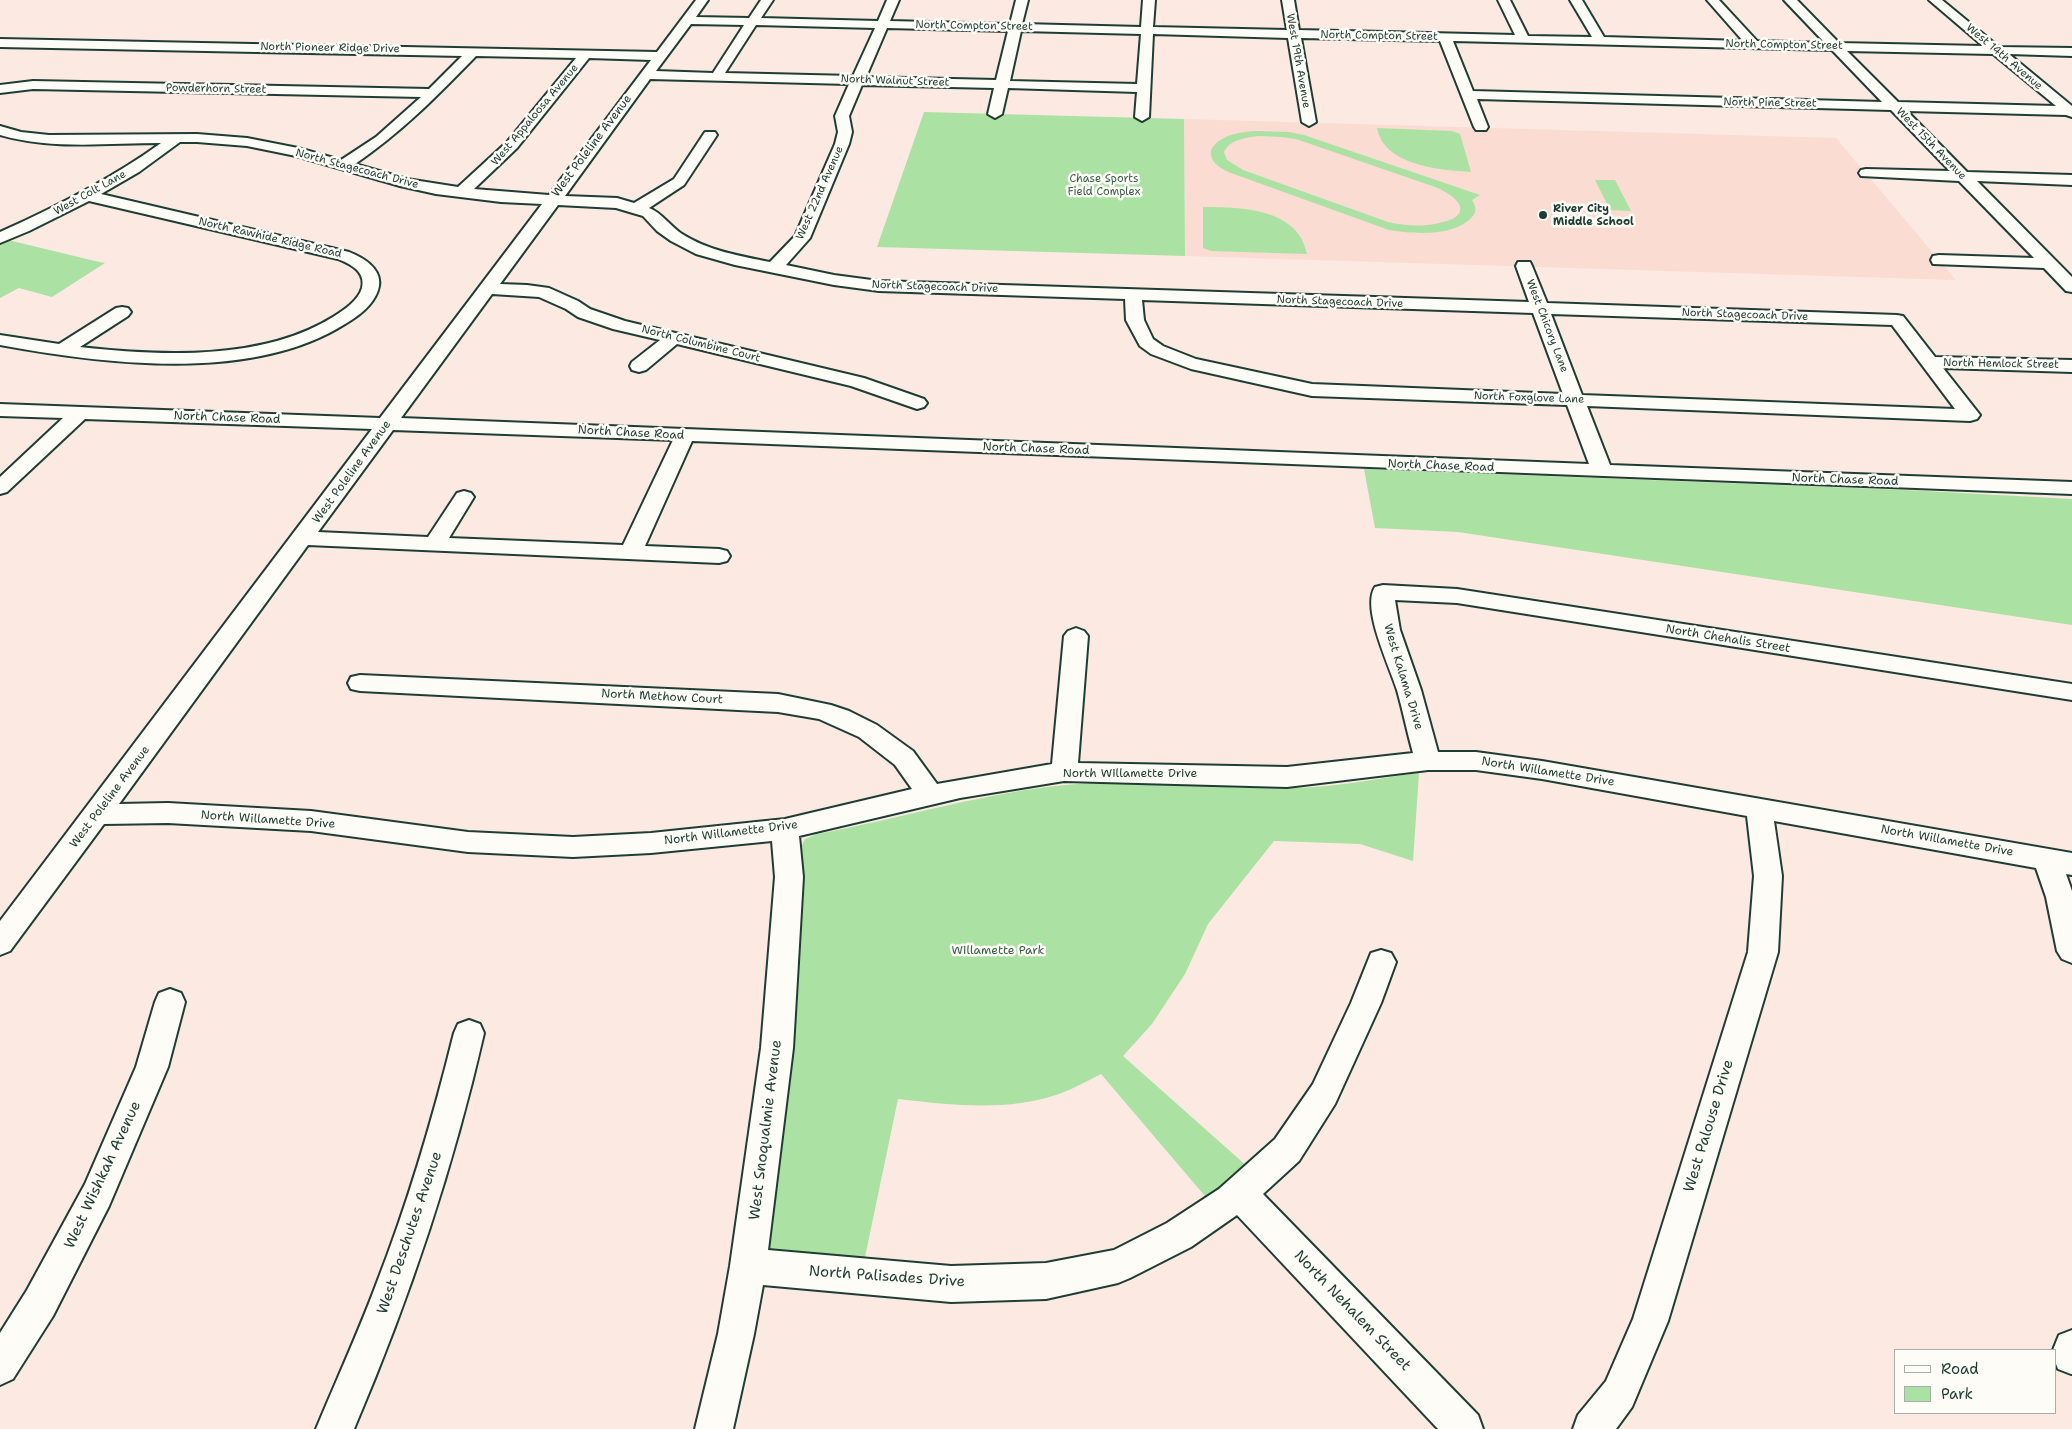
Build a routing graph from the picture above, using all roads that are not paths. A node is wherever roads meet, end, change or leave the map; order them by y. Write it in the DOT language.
graph roads {
  1 [pos="702,0"];
  2 [pos="767,0"];
  3 [pos="893,0"];
  4 [pos="1022,0"];
  5 [pos="1149,0"];
  6 [pos="1288,0"];
  7 [pos="1504,0"];
  8 [pos="1576,0"];
  9 [pos="1713,0"];
  10 [pos="1790,0"];
  11 [pos="1935,0"];
  12 [pos="687,20"];
  13 [pos="753,22"];
  14 [pos="883,24"];
  15 [pos="1016,27"];
  16 [pos="1147,30"];
  17 [pos="1294,33"];
  18 [pos="1445,37"];
  19 [pos="1523,39"];
  20 [pos="1600,41"];
  21 [pos="0,43"];
  22 [pos="1754,45"];
  23 [pos="1836,47"];
  24 [pos="1997,50"];
  25 [pos="474,51"];
  26 [pos="2072,52"];
  27 [pos="586,54"];
  28 [pos="660,56"];
  29 [pos="646,75"];
  30 [pos="717,76"];
  31 [pos="857,80"];
  32 [pos="1002,84"];
  33 [pos="1144,88"];
  34 [pos="0,89"];
  35 [pos="432,93"];
  36 [pos="1468,95"];
  37 [pos="1894,106"];
  38 [pos="2071,112"];
  39 [pos="994,114"];
  40 [pos="1142,117"];
  41 [pos="1309,122"];
  42 [pos="1481,127"];
  43 [pos="0,130"];
  44 [pos="710,135"];
  45 [pos="175,139"];
  46 [pos="342,166"];
  47 [pos="1866,174"];
  48 [pos="1963,177"];
  49 [pos="2072,180"];
  50 [pos="460,193"];
  51 [pos="88,196"];
  52 [pos="552,199"];
  53 [pos="638,208"];
  54 [pos="0,238"];
  55 [pos="1940,260"];
  56 [pos="2048,263"];
  57 [pos="1524,266"];
  58 [pos="774,268"];
  59 [pos="2072,288"];
  60 [pos="486,289"];
  61 [pos="1133,295"];
  62 [pos="1540,309"];
  63 [pos="122,312"];
  64 [pos="674,338"];
  65 [pos="0,340"];
  66 [pos="62,350"];
  67 [pos="1930,362"];
  68 [pos="639,366"];
  69 [pos="2072,366"];
  70 [pos="1575,400"];
  71 [pos="917,404"];
  72 [pos="0,410"];
  73 [pos="80,413"];
  74 [pos="387,424"];
  75 [pos="685,435"];
  76 [pos="1602,471"];
  77 [pos="0,488"];
  78 [pos="2072,488"];
  79 [pos="464,497"];
  80 [pos="303,538"];
  81 [pos="435,543"];
  82 [pos="632,552"];
  83 [pos="719,556"];
  84 [pos="1383,592"];
  85 [pos="1076,636"];
  86 [pos="360,683"];
  87 [pos="2072,692"];
  88 [pos="1428,761"];
  89 [pos="1064,772"];
  90 [pos="931,796"];
  91 [pos="1759,808"];
  92 [pos="96,814"];
  93 [pos="785,829"];
  94 [pos="2059,861"];
  95 [pos="0,943"];
  96 [pos="2072,952"];
  97 [pos="1381,962"];
  98 [pos="170,1002"];
  99 [pos="469,1033"];
  100 [pos="1240,1193"];
  101 [pos="748,1266"];
  102 [pos="0,1366"];
  103 [pos="335,1429"];
  104 [pos="714,1429"];
  105 [pos="1464,1429"];
  106 [pos="1592,1429"];
  1 -- 12 [label="street, West Poleline Avenue"];
  2 -- 13 [label="street"];
  3 -- 14 [label="street, West 22nd Avenue"];
  4 -- 15 [label="street"];
  5 -- 16 [label="street"];
  6 -- 17 [label="street, West 19th Avenue"];
  7 -- 19 [label="street"];
  8 -- 20 [label="street"];
  9 -- 22 [label="street"];
  10 -- 23 [label="street, West 15th Avenue"];
  11 -- 24 [label="street, West 14th Avenue"];
  12 -- 13 [label="street, North Compton Street"];
  12 -- 28 [label="street, West Poleline Avenue"];
  13 -- 14 [label="street, North Compton Street"];
  13 -- 30 [label="street"];
  14 -- 15 [label="street, North Compton Street"];
  14 -- 31 [label="street, West 22nd Avenue"];
  15 -- 16 [label="street, North Compton Street"];
  15 -- 32 [label="street"];
  16 -- 17 [label="street, North Compton Street"];
  16 -- 33 [label="street"];
  17 -- 18 [label="street, North Compton Street"];
  17 -- 41 [label="street, West 19th Avenue"];
  18 -- 19 [label="street, North Compton Street"];
  18 -- 36 [label="street"];
  19 -- 20 [label="street, North Compton Street"];
  20 -- 22 [label="street, North Compton Street"];
  21 -- 25 [label="street, North Pioneer Ridge Drive"];
  22 -- 23 [label="street, North Compton Street"];
  23 -- 24 [label="street, North Compton Street"];
  23 -- 37 [label="street, West 15th Avenue"];
  24 -- 26 [label="street, North Compton Street"];
  24 -- 38 [label="street, West 14th Avenue"];
  25 -- 27 [label="street, North Pioneer Ridge Drive"];
  25 -- 35 [label="street"];
  27 -- 28 [label="street, North Pioneer Ridge Drive"];
  27 -- 50 [label="street, West Appaloosa Avenue"];
  28 -- 29 [label="street, West Poleline Avenue"];
  29 -- 30 [label="street, North Walnut Street"];
  29 -- 52 [label="street, West Poleline Avenue"];
  30 -- 31 [label="street, North Walnut Street"];
  31 -- 32 [label="street, North Walnut Street"];
  31 -- 58 [label="street, West 22nd Avenue"];
  32 -- 33 [label="street, North Walnut Street"];
  32 -- 39 [label="street"];
  33 -- 40 [label="street"];
  34 -- 35 [label="street, Powderhorn Street"];
  35 -- 46 [label="street"];
  36 -- 37 [label="street, North Pine Street"];
  36 -- 42 [label="street"];
  37 -- 38 [label="street, North Pine Street"];
  37 -- 48 [label="street, West 15th Avenue"];
  43 -- 45 [label="street, North Stagecoach Drive"];
  44 -- 53 [label="street"];
  45 -- 46 [label="street, North Stagecoach Drive"];
  45 -- 51 [label="street, West Colt Lane"];
  46 -- 50 [label="street, North Stagecoach Drive"];
  47 -- 48 [label="street"];
  48 -- 49 [label="street"];
  48 -- 56 [label="street, West 15th Avenue"];
  50 -- 52 [label="street, North Stagecoach Drive"];
  51 -- 54 [label="street, West Colt Lane"];
  51 -- 66 [label="street, North Rawhide Ridge Road"];
  52 -- 53 [label="street, North Stagecoach Drive"];
  52 -- 60 [label="street, West Poleline Avenue"];
  53 -- 58 [label="street, North Stagecoach Drive"];
  55 -- 56 [label="street"];
  56 -- 59 [label="street, West 15th Avenue"];
  57 -- 62 [label="street, West Chicory Lane"];
  58 -- 61 [label="street, North Stagecoach Drive"];
  60 -- 64 [label="street, North Columbine Court"];
  60 -- 74 [label="street, West Poleline Avenue"];
  61 -- 62 [label="street, North Stagecoach Drive"];
  61 -- 70 [label="street, North Foxglove Lane"];
  62 -- 67 [label="street, North Stagecoach Drive"];
  62 -- 70 [label="street, West Chicory Lane"];
  63 -- 66 [label="street"];
  64 -- 68 [label="street"];
  64 -- 71 [label="street, North Columbine Court"];
  65 -- 66 [label="street, North Rawhide Ridge Road"];
  67 -- 69 [label="street, North Hemlock Street"];
  67 -- 70 [label="street, North Foxglove Lane"];
  70 -- 76 [label="street, West Chicory Lane"];
  72 -- 73 [label="street, North Chase Road"];
  73 -- 74 [label="street, North Chase Road"];
  73 -- 77 [label="street"];
  74 -- 75 [label="street, North Chase Road"];
  74 -- 80 [label="street, West Poleline Avenue"];
  75 -- 76 [label="street, North Chase Road"];
  75 -- 82 [label="street"];
  76 -- 78 [label="street, North Chase Road"];
  79 -- 81 [label="street"];
  80 -- 81 [label="street"];
  80 -- 92 [label="street, West Poleline Avenue"];
  81 -- 82 [label="street"];
  82 -- 83 [label="street"];
  84 -- 87 [label="street, North Chehalis Street"];
  84 -- 88 [label="street, West Kalama Drive"];
  85 -- 89 [label="street"];
  86 -- 90 [label="street, North Methow Court"];
  88 -- 89 [label="street, North Willamette Drive"];
  88 -- 91 [label="street, North Willamette Drive"];
  89 -- 90 [label="street, North Willamette Drive"];
  90 -- 93 [label="street, North Willamette Drive"];
  91 -- 94 [label="street, North Willamette Drive"];
  91 -- 106 [label="street, West Palouse Drive"];
  92 -- 93 [label="street, North Willamette Drive"];
  92 -- 95 [label="street, West Poleline Avenue"];
  93 -- 101 [label="street, West Snoqualmie Avenue"];
  94 -- 96 [label="street"];
  97 -- 100 [label="street, North Palisades Drive"];
  98 -- 102 [label="street, West Wishkah Avenue"];
  99 -- 103 [label="street, West Deschutes Avenue"];
  100 -- 101 [label="street, North Palisades Drive"];
  100 -- 105 [label="street, North Nehalem Street"];
  101 -- 104 [label="street, West Snoqualmie Avenue"];
}
